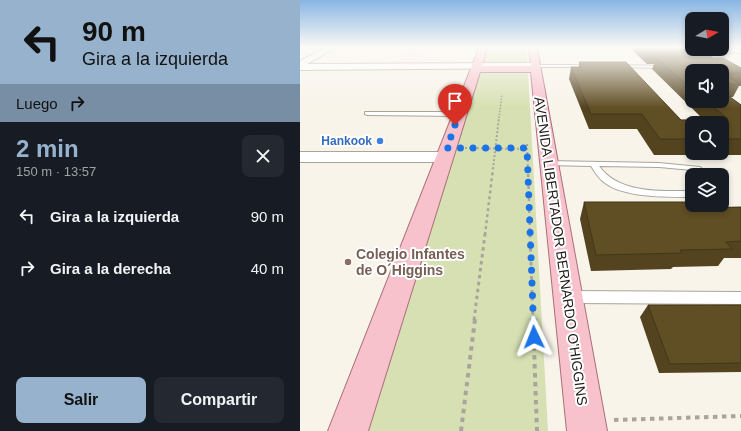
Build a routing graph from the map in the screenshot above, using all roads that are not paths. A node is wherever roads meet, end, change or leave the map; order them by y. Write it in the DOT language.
graph roads {
  1 [pos="475,68"];
  2 [pos="535,68"];
  3 [pos="368,113"];
  4 [pos="459,114"];
  5 [pos="445,152"];
  6 [pos="541,155"];
  7 [pos="300,157"];
  8 [pos="593,164"];
  9 [pos="692,168"];
  10 [pos="685,194"];
  11 [pos="568,297"];
  12 [pos="741,298"];
  13 [pos="586,426"];
  14 [pos="348,431"];
  1 -- 4 [label="main road"];
  2 -- 6 [label="main road, AVENIDA LIBERTADOR BERNARDO O'HIGGINS"];
  3 -- 4 [label="lane"];
  4 -- 5 [label="main road"];
  5 -- 7 [label="street"];
  5 -- 14 [label="main road"];
  6 -- 8 [label="lane"];
  6 -- 11 [label="main road, AVENIDA LIBERTADOR BERNARDO O'HIGGINS"];
  8 -- 9 [label="lane"];
  8 -- 10 [label="lane"];
  11 -- 12 [label="lane"];
  11 -- 13 [label="main road, AVENIDA LIBERTADOR BERNARDO O'HIGGINS"];
}
